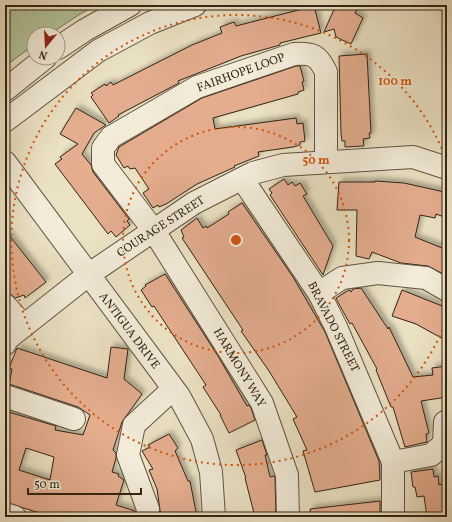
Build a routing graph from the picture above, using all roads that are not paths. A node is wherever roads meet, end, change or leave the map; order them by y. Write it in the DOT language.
graph roads {
  1 [pos="130,5"];
  2 [pos="195,5"];
  3 [pos="66,43"];
  4 [pos="35,66"];
  5 [pos="5,90"];
  6 [pos="5,121"];
  7 [pos="5,162"];
  8 [pos="326,162"];
  9 [pos="447,168"];
  10 [pos="243,180"];
  11 [pos="154,231"];
  12 [pos="88,276"];
  13 [pos="447,290"];
  14 [pos="319,293"];
  15 [pos="5,305"];
  16 [pos="24,326"];
  17 [pos="5,344"];
  18 [pos="173,389"];
  19 [pos="5,396"];
  20 [pos="74,419"];
  21 [pos="445,422"];
  22 [pos="393,462"];
  23 [pos="5,514"];
  24 [pos="15,517"];
  25 [pos="147,517"];
  26 [pos="214,517"];
  27 [pos="288,517"];
  28 [pos="393,517"];
  1 -- 3 [label="street"];
  2 -- 6 [label="street"];
  4 -- 5 [label="street"];
  7 -- 12 [label="street, ANTIGUA DRIVE"];
  8 -- 9 [label="street, COURAGE STREET"];
  8 -- 10 [label="street, COURAGE STREET"];
  8 -- 11 [label="street, FAIRHOPE LOOP"];
  10 -- 11 [label="street, COURAGE STREET"];
  10 -- 14 [label="street, BRAVADO STREET"];
  11 -- 12 [label="street, COURAGE STREET"];
  11 -- 27 [label="street, HARMONY WAY"];
  12 -- 16 [label="street, COURAGE STREET"];
  12 -- 18 [label="street, ANTIGUA DRIVE"];
  13 -- 14 [label="street"];
  14 -- 22 [label="street, BRAVADO STREET"];
  15 -- 16 [label="street"];
  16 -- 17 [label="street, COURAGE STREET"];
  18 -- 25 [label="street"];
  18 -- 26 [label="street, ANTIGUA DRIVE"];
  19 -- 20 [label="street"];
  21 -- 22 [label="street"];
  22 -- 28 [label="street, BRAVADO STREET"];
  23 -- 24 [label="street"];
}
